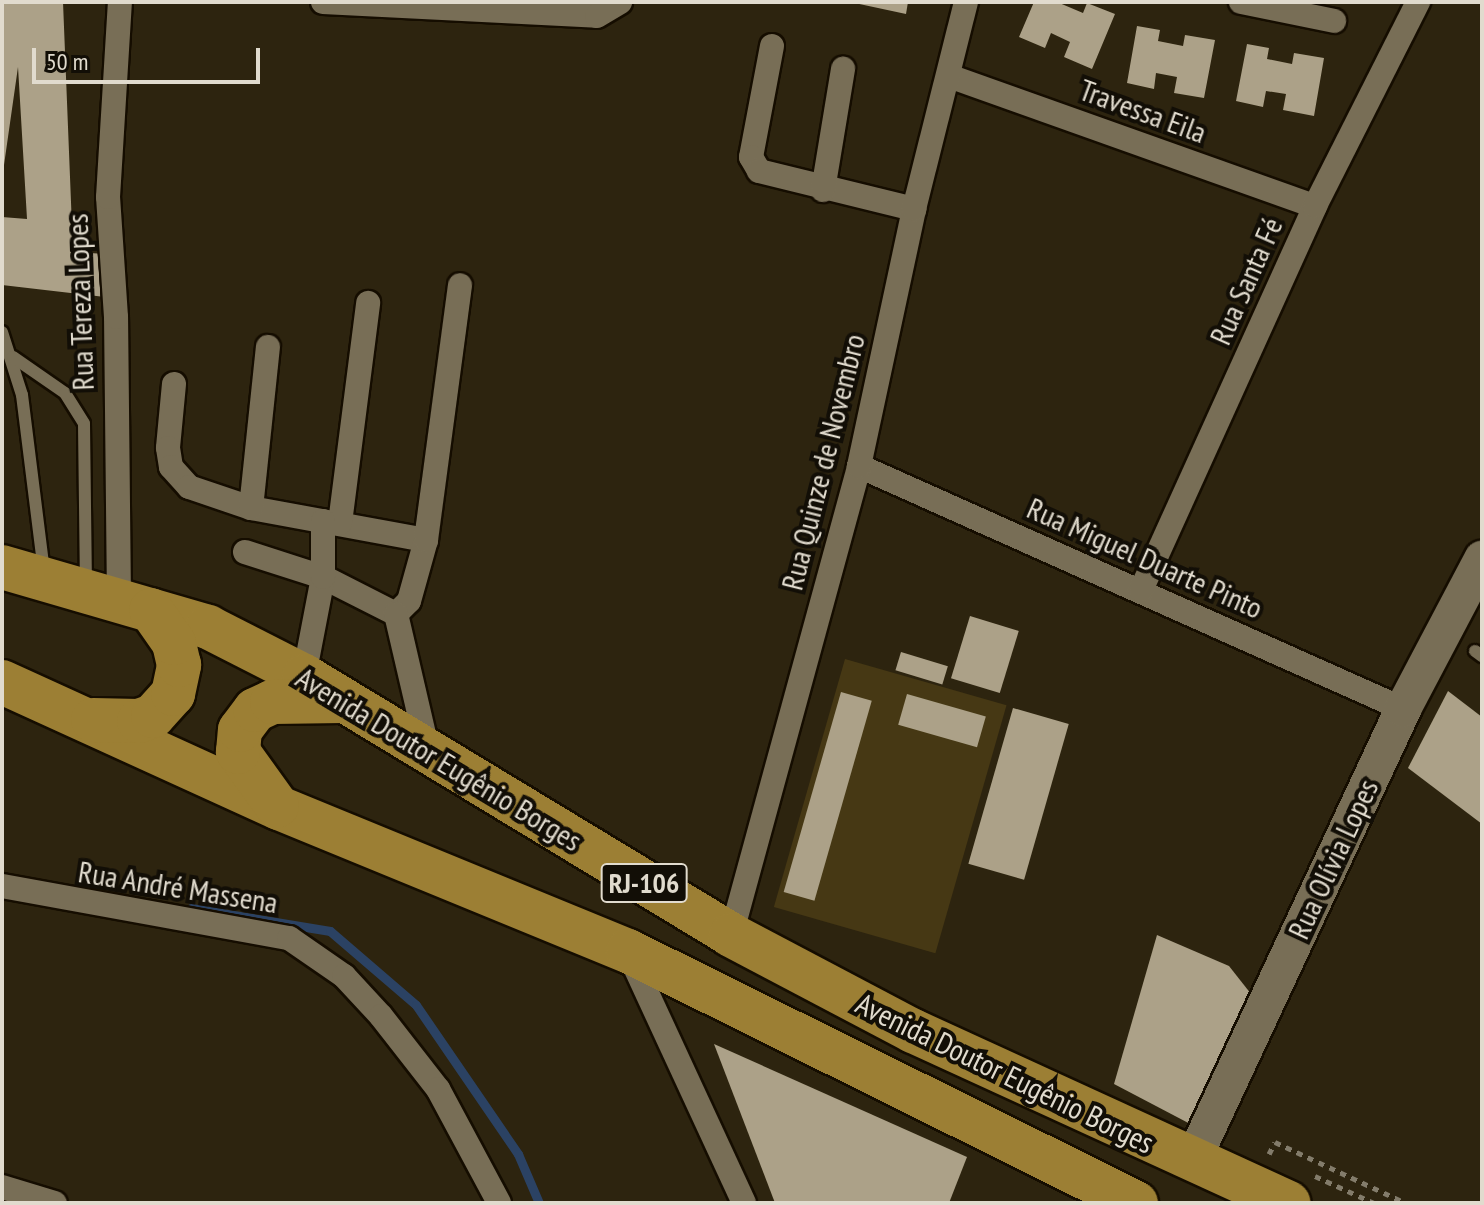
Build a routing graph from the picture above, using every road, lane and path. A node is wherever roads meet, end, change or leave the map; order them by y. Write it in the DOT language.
graph roads {
  1 [pos="120,2"];
  2 [pos="323,2"];
  3 [pos="620,2"];
  4 [pos="966,2"];
  5 [pos="1241,2"];
  6 [pos="1418,2"];
  7 [pos="1334,21"];
  8 [pos="772,46"];
  9 [pos="843,69"];
  10 [pos="949,76"];
  11 [pos="823,190"];
  12 [pos="1315,206"];
  13 [pos="914,209"];
  14 [pos="460,285"];
  15 [pos="368,303"];
  16 [pos="2,332"];
  17 [pos="268,347"];
  18 [pos="13,357"];
  19 [pos="174,384"];
  20 [pos="859,466"];
  21 [pos="251,508"];
  22 [pos="332,522"];
  23 [pos="426,540"];
  24 [pos="245,552"];
  25 [pos="1482,559"];
  26 [pos="2,567"];
  27 [pos="323,577"];
  28 [pos="45,579"];
  29 [pos="1141,590"];
  30 [pos="119,600"];
  31 [pos="396,614"];
  32 [pos="304,676"];
  33 [pos="2,682"];
  34 [pos="344,701"];
  35 [pos="1403,709"];
  36 [pos="83,720"];
  37 [pos="429,753"];
  38 [pos="279,808"];
  39 [pos="2,886"];
  40 [pos="731,935"];
  41 [pos="628,951"];
  42 [pos="1282,1160"];
  43 [pos="1192,1162"];
  44 [pos="2,1187"];
  45 [pos="1298,1188"];
  46 [pos="55,1203"];
  47 [pos="499,1203"];
  48 [pos="744,1203"];
  49 [pos="1136,1203"];
  50 [pos="1374,1203"];
  51 [pos="1406,1203"];
  1 -- 30 [label="street, Rua Tereza Lopes"];
  2 -- 3 [label="street"];
  4 -- 10 [label="street, Rua Quinze de Novembro"];
  5 -- 7 [label="street"];
  6 -- 12 [label="street, Rua Santa Fé"];
  8 -- 11 [label="street"];
  9 -- 11 [label="street"];
  10 -- 12 [label="street, Travessa Eila"];
  10 -- 13 [label="street, Rua Quinze de Novembro"];
  11 -- 13 [label="street"];
  12 -- 29 [label="street, Rua Santa Fé"];
  13 -- 20 [label="street, Rua Quinze de Novembro"];
  14 -- 23 [label="street"];
  15 -- 22 [label="street"];
  16 -- 18 [label="lane"];
  17 -- 21 [label="street"];
  18 -- 28 [label="lane"];
  18 -- 30 [label="lane"];
  19 -- 21 [label="street"];
  20 -- 29 [label="street, Rua Miguel Duarte Pinto"];
  20 -- 40 [label="street, Rua Quinze de Novembro"];
  21 -- 22 [label="street"];
  22 -- 23 [label="street"];
  22 -- 27 [label="street"];
  23 -- 31 [label="street"];
  24 -- 27 [label="street"];
  25 -- 35 [label="street, Rua Olívia Lopes"];
  26 -- 28 [label="highway, Avenida Doutor Eugênio Borges / RJ-106"];
  27 -- 31 [label="street"];
  27 -- 32 [label="street"];
  28 -- 30 [label="highway, Avenida Doutor Eugênio Borges / RJ-106"];
  29 -- 35 [label="street, Rua Miguel Duarte Pinto"];
  30 -- 32 [label="highway, Avenida Doutor Eugênio Borges / RJ-106"];
  30 -- 36 [label="highway"];
  31 -- 37 [label="street"];
  32 -- 34 [label="highway, Avenida Doutor Eugênio Borges / RJ-106"];
  33 -- 36 [label="highway, Avenida Doutor Eugênio Borges / RJ-106"];
  34 -- 37 [label="highway, Avenida Doutor Eugênio Borges / RJ-106"];
  34 -- 38 [label="highway"];
  35 -- 43 [label="street, Rua Olívia Lopes"];
  36 -- 38 [label="highway, Avenida Doutor Eugênio Borges / RJ-106"];
  37 -- 40 [label="highway, Avenida Doutor Eugênio Borges / RJ-106"];
  38 -- 41 [label="highway, Avenida Doutor Eugênio Borges / RJ-106"];
  39 -- 47 [label="street, Rua André Massena"];
  40 -- 43 [label="highway, Avenida Doutor Eugênio Borges / RJ-106"];
  41 -- 48 [label="street"];
  41 -- 49 [label="highway, Avenida Doutor Eugênio Borges / RJ-106"];
  42 -- 51 [label="path"];
  43 -- 45 [label="highway, Avenida Doutor Eugênio Borges / RJ-106"];
  44 -- 46 [label="street"];
  45 -- 50 [label="path"];
}
